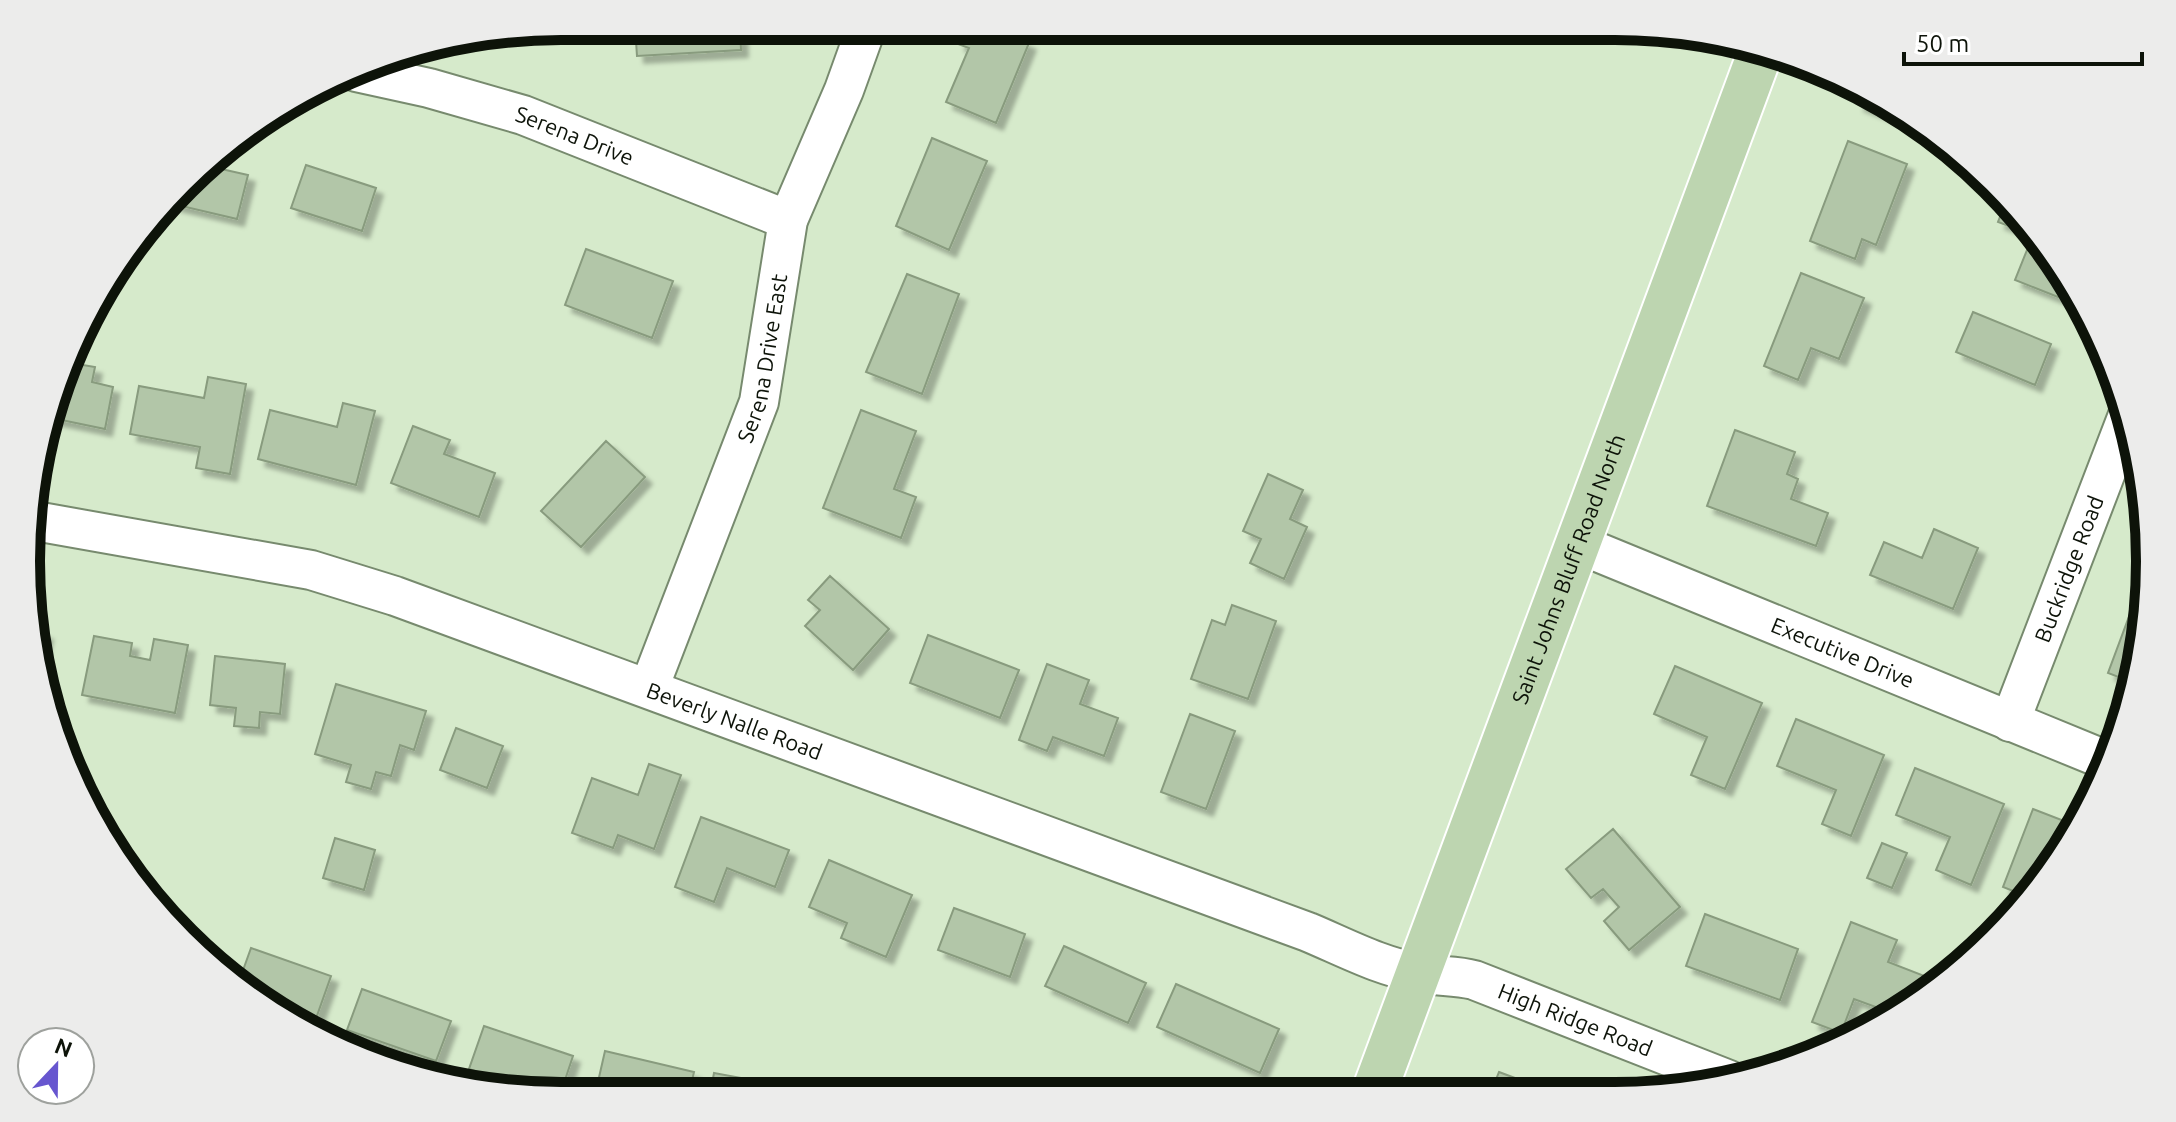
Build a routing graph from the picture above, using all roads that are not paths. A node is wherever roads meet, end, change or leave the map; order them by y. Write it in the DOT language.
graph roads {
  1 [pos="862,40"];
  2 [pos="1757,60"];
  3 [pos="373,76"];
  4 [pos="788,220"];
  5 [pos="2120,435"];
  6 [pos="41,522"];
  7 [pos="1578,544"];
  8 [pos="649,688"];
  9 [pos="2010,722"];
  10 [pos="2097,757"];
  11 [pos="1419,974"];
  12 [pos="1711,1073"];
  13 [pos="1378,1082"];
  1 -- 4 [label="street, Serena Drive East"];
  2 -- 7 [label="main road, Saint Johns Bluff Road North"];
  3 -- 4 [label="street, Serena Drive"];
  4 -- 8 [label="street, Serena Drive East"];
  5 -- 9 [label="street, Buckridge Road"];
  6 -- 8 [label="street, Beverly Nalle Road"];
  7 -- 9 [label="street, Executive Drive"];
  7 -- 11 [label="main road, Saint Johns Bluff Road North"];
  8 -- 11 [label="street, Beverly Nalle Road"];
  9 -- 10 [label="street, Executive Drive"];
  11 -- 12 [label="street, High Ridge Road"];
  11 -- 13 [label="main road, Saint Johns Bluff Road North"];
}
